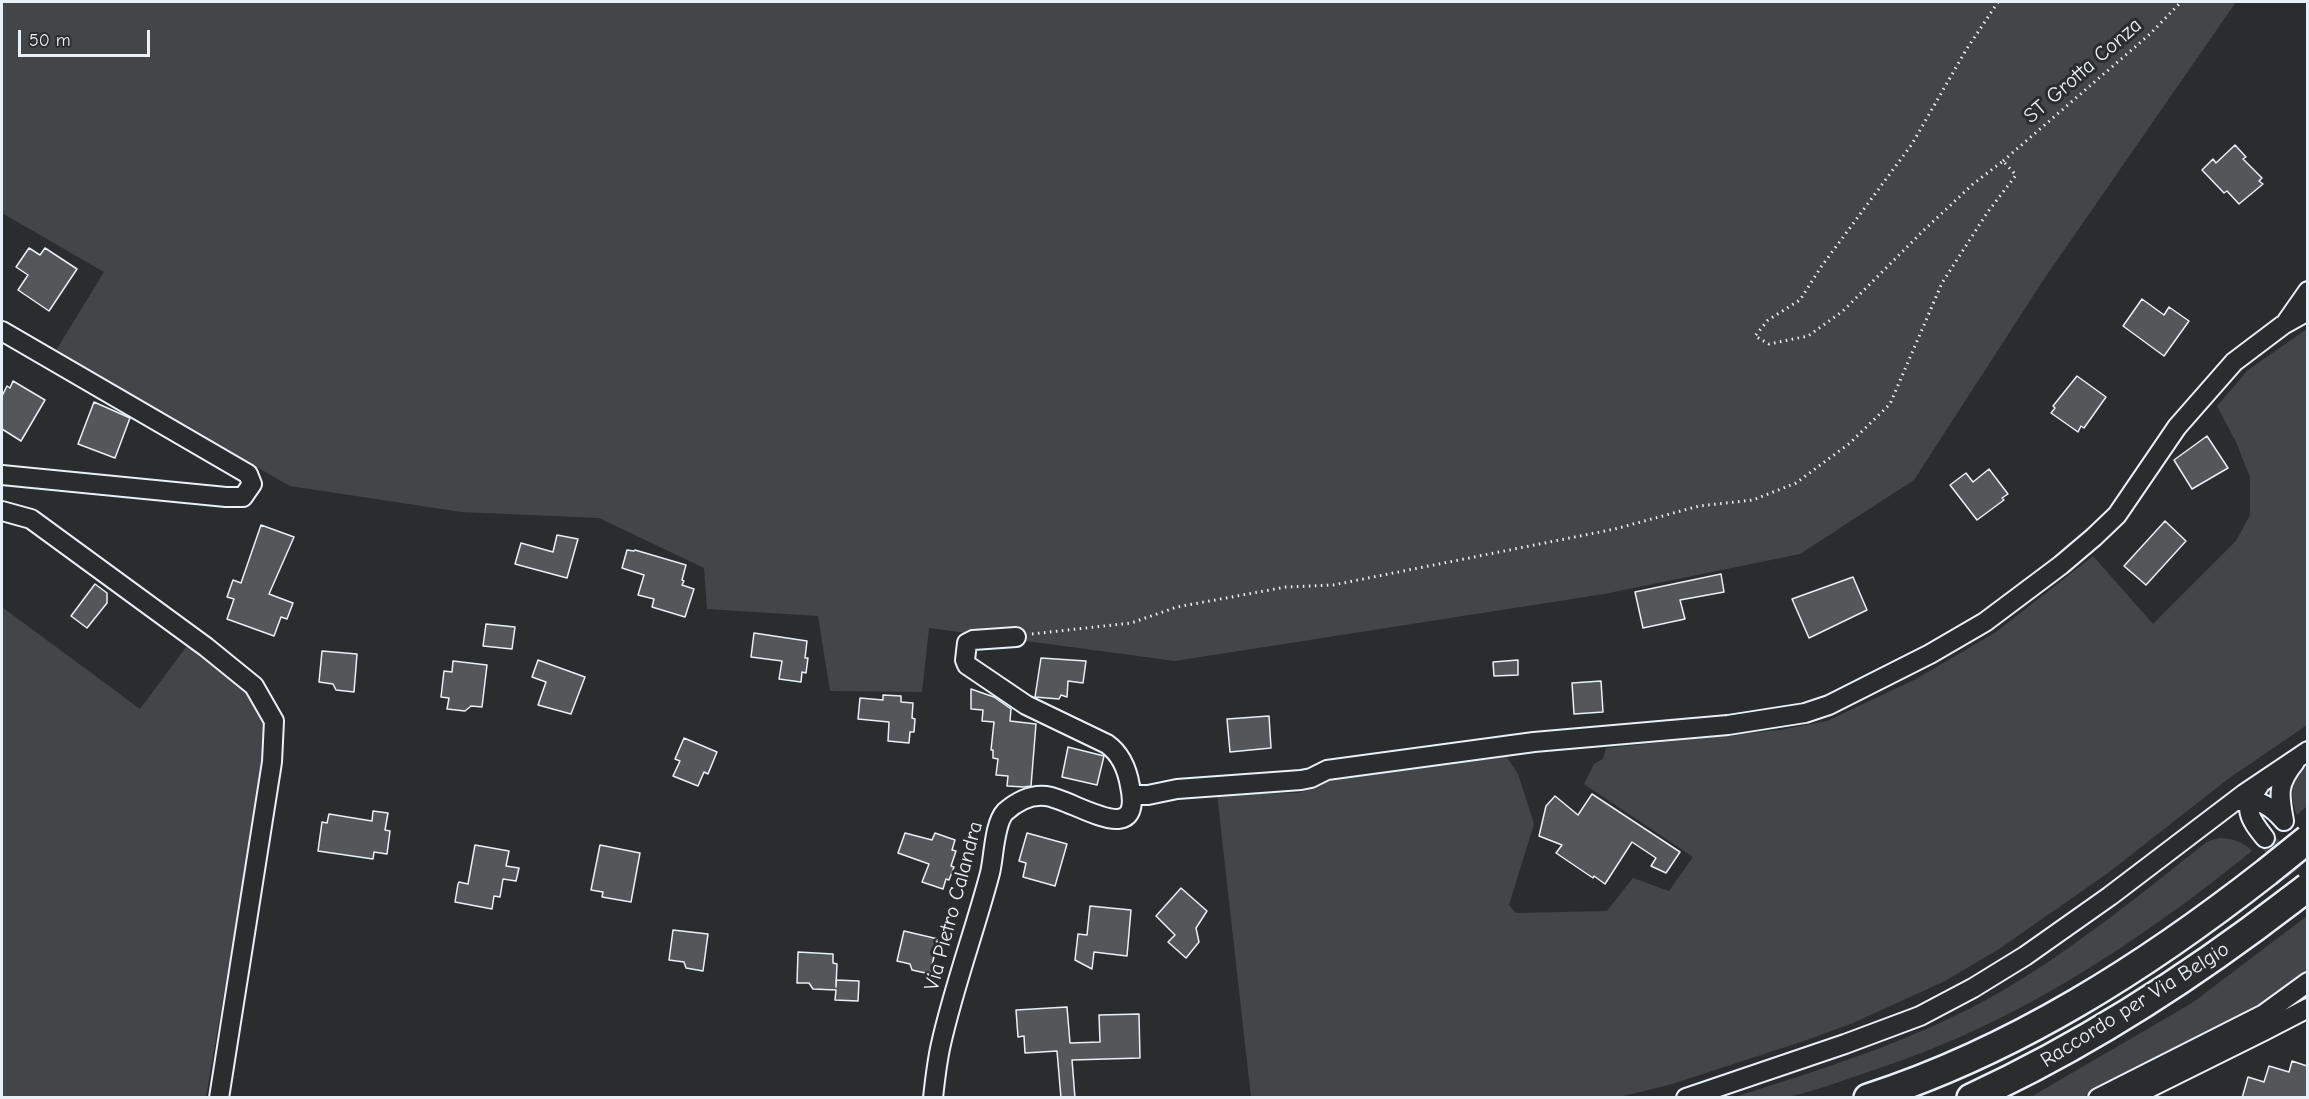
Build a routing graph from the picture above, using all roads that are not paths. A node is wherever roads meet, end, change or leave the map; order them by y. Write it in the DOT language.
graph roads {
  1 [pos="2307,291"];
  2 [pos="2307,311"];
  3 [pos="2287,323"];
  4 [pos="2,332"];
  5 [pos="2,475"];
  6 [pos="2,511"];
  7 [pos="1016,637"];
  8 [pos="2305,752"];
  9 [pos="2266,778"];
  10 [pos="1132,795"];
  11 [pos="2249,800"];
  12 [pos="2224,809"];
  13 [pos="2265,838"];
  14 [pos="2307,839"];
  15 [pos="2299,894"];
  16 [pos="2307,982"];
  17 [pos="2307,1008"];
  18 [pos="219,1098"];
  19 [pos="933,1098"];
  20 [pos="1686,1098"];
  21 [pos="1868,1098"];
  22 [pos="1971,1098"];
  23 [pos="2098,1098"];
  24 [pos="2129,1098"];
  1 -- 3 [label="street"];
  2 -- 3 [label="street"];
  3 -- 10 [label="street"];
  4 -- 5 [label="street"];
  6 -- 18 [label="street"];
  7 -- 10 [label="street"];
  8 -- 9 [label="street"];
  8 -- 11 [label="street"];
  9 -- 11 [label="street"];
  9 -- 12 [label="street"];
  10 -- 19 [label="street, Via Pietro Calandra"];
  11 -- 12 [label="street"];
  11 -- 13 [label="street"];
  12 -- 20 [label="street"];
  14 -- 21 [label="highway, Raccordo per Via Belgio, bridge"];
  15 -- 22 [label="highway, Raccordo per Via Belgio"];
  16 -- 23 [label="street"];
  17 -- 24 [label="street"];
}
